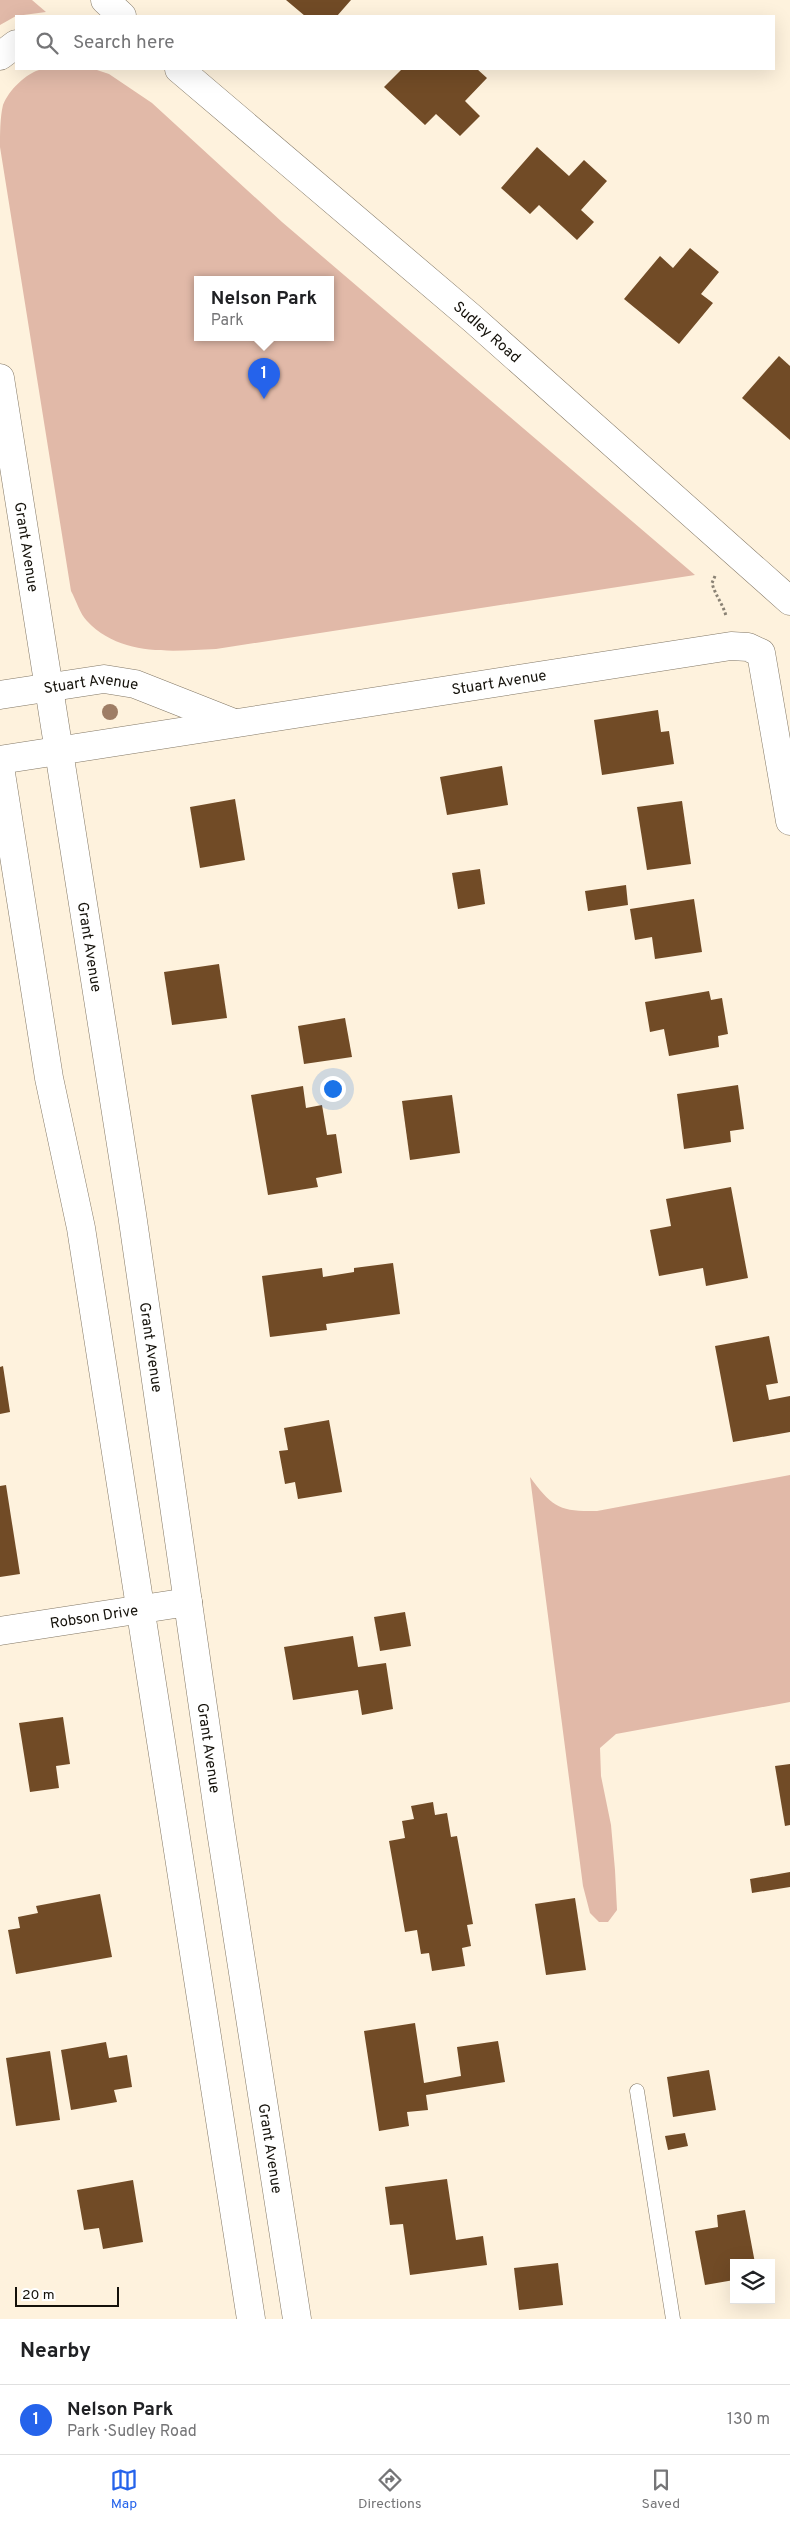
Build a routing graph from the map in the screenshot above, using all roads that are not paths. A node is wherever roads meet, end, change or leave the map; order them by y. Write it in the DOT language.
graph roads {
  1 [pos="105,0"];
  2 [pos="121,15"];
  3 [pos="15,45"];
  4 [pos="0,56"];
  5 [pos="180,70"];
  6 [pos="0,378"];
  7 [pos="790,601"];
  8 [pos="50,687"];
  9 [pos="0,695"];
  10 [pos="235,724"];
  11 [pos="60,751"];
  12 [pos="0,760"];
  13 [pos="0,767"];
  14 [pos="790,821"];
  15 [pos="188,1602"];
  16 [pos="140,1609"];
  17 [pos="0,1631"];
  18 [pos="637,2091"];
  19 [pos="251,2319"];
  20 [pos="297,2319"];
  21 [pos="672,2319"];
  1 -- 2 [label="main road"];
  3 -- 4 [label="main road"];
  5 -- 7 [label="main road, Sudley Road"];
  6 -- 8 [label="main road, Grant Avenue"];
  8 -- 9 [label="main road, Stuart Avenue"];
  8 -- 10 [label="main road, Stuart Avenue"];
  8 -- 11 [label="main road, Grant Avenue"];
  10 -- 11 [label="main road, Stuart Avenue"];
  10 -- 14 [label="main road, Stuart Avenue"];
  11 -- 12 [label="main road, Stuart Avenue"];
  11 -- 15 [label="main road, Grant Avenue"];
  13 -- 16 [label="main road"];
  15 -- 16 [label="main road, Robson Drive"];
  15 -- 20 [label="main road, Grant Avenue"];
  16 -- 17 [label="main road, Robson Drive"];
  16 -- 19 [label="main road"];
  18 -- 21 [label="lane"];
}
